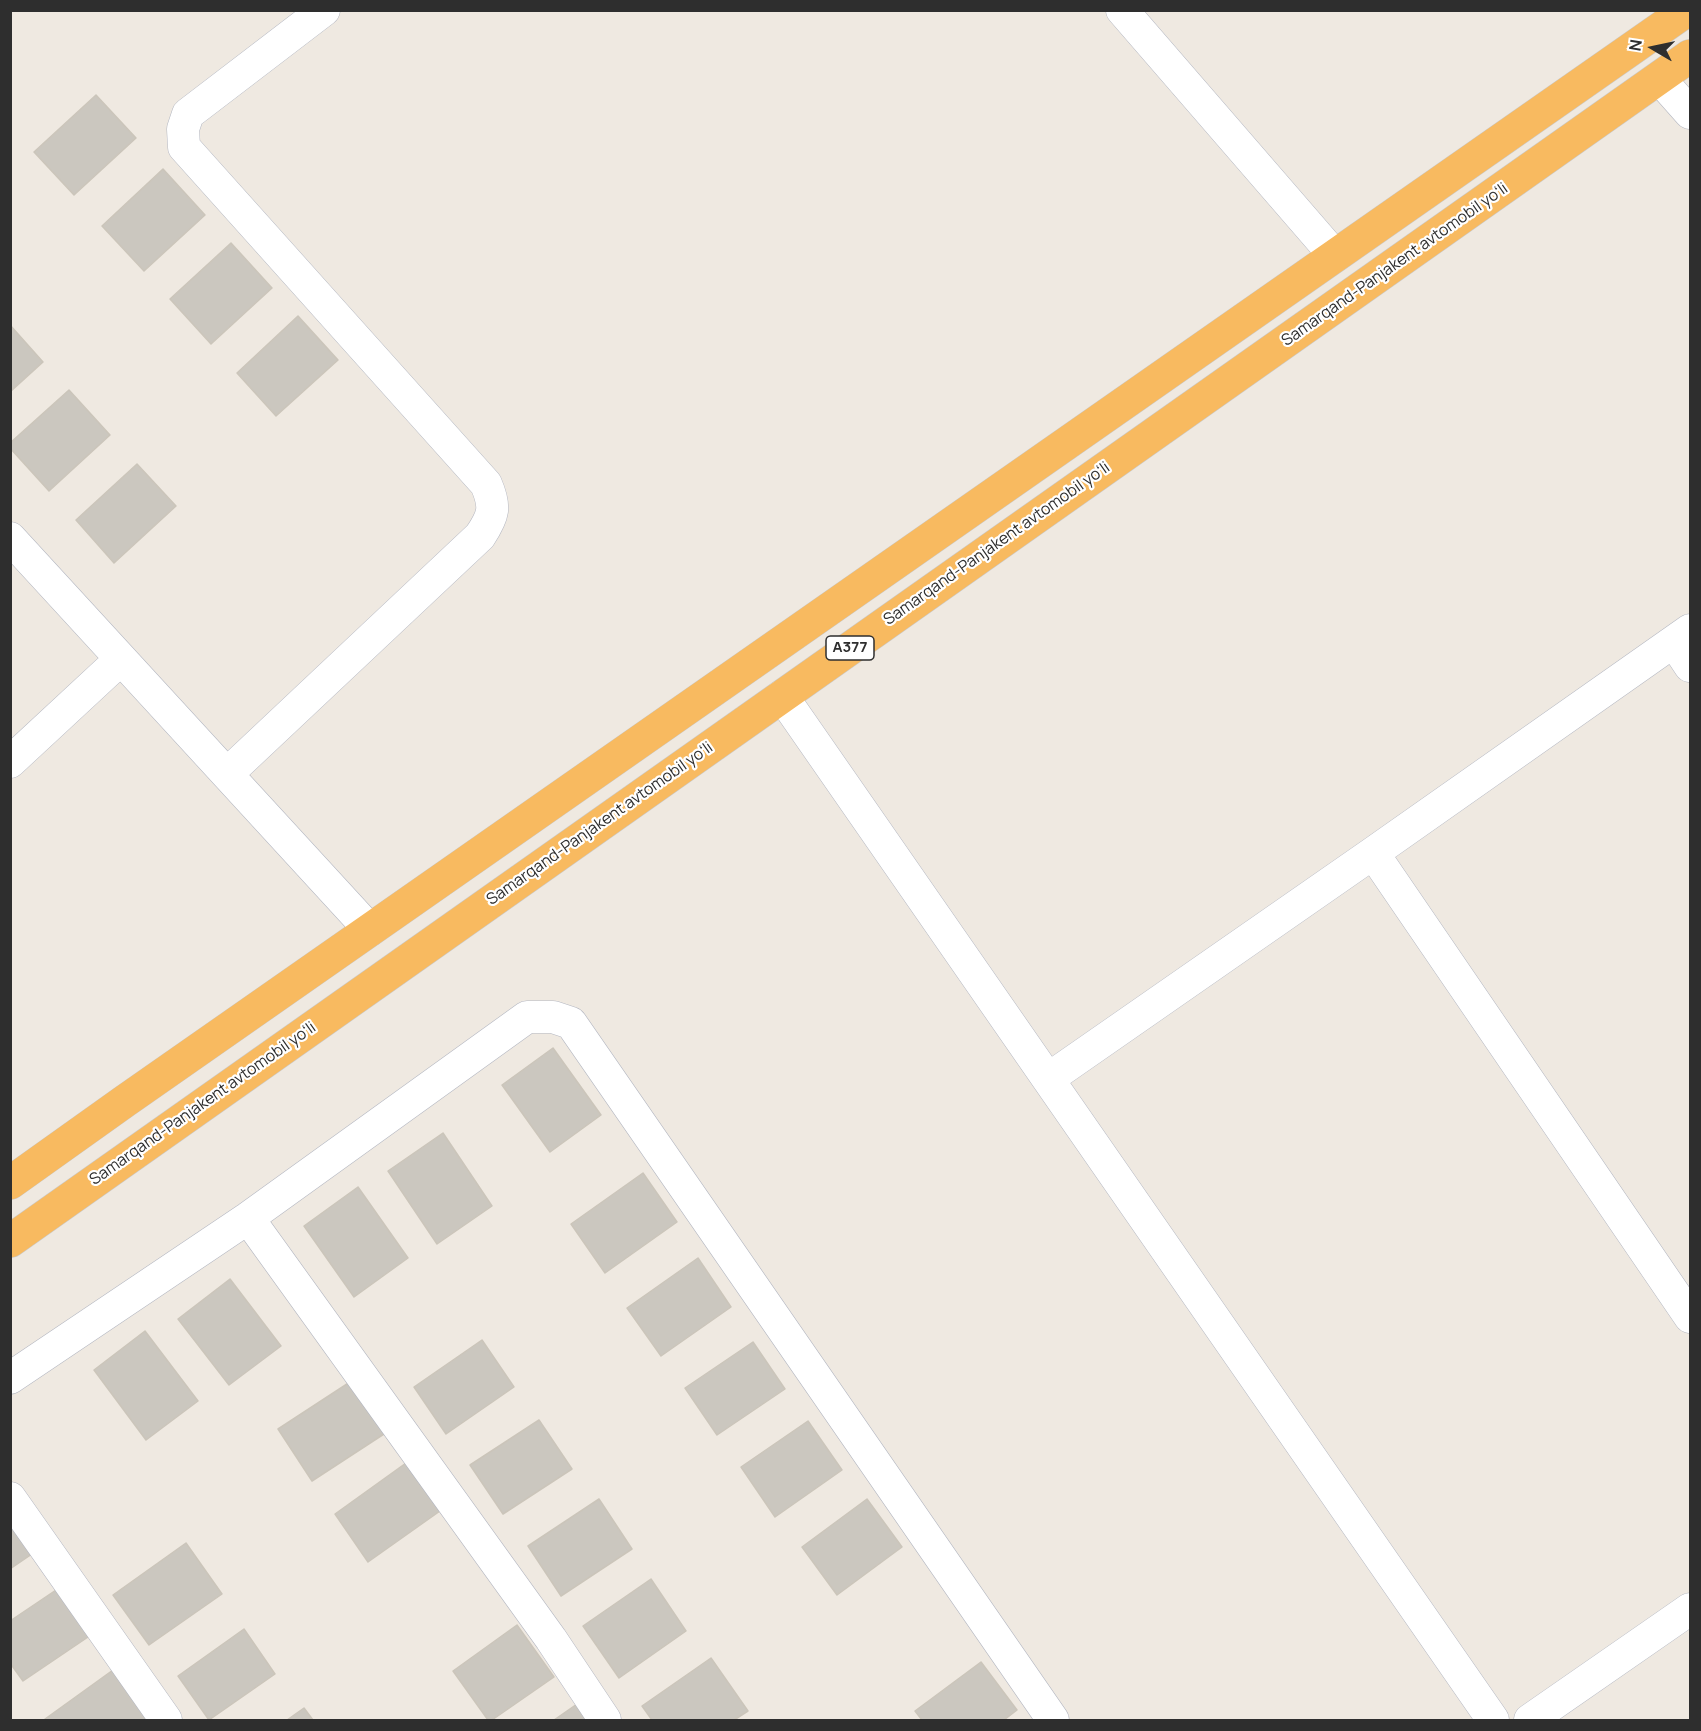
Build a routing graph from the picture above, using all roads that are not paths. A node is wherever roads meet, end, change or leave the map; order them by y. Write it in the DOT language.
graph roads {
  1 [pos="324,10"];
  2 [pos="1122,10"];
  3 [pos="1687,10"];
  4 [pos="1690,56"];
  5 [pos="1659,78"];
  6 [pos="1690,113"];
  7 [pos="1335,256"];
  8 [pos="10,538"];
  9 [pos="1685,646"];
  10 [pos="122,659"];
  11 [pos="782,696"];
  12 [pos="10,762"];
  13 [pos="227,774"];
  14 [pos="1373,854"];
  15 [pos="370,930"];
  16 [pos="1048,1079"];
  17 [pos="125,1101"];
  18 [pos="159,1135"];
  19 [pos="10,1183"];
  20 [pos="248,1218"];
  21 [pos="10,1240"];
  22 [pos="1690,1317"];
  23 [pos="10,1378"];
  24 [pos="10,1498"];
  25 [pos="1690,1609"];
  26 [pos="166,1720"];
  27 [pos="605,1720"];
  28 [pos="1053,1720"];
  29 [pos="1493,1720"];
  30 [pos="1530,1720"];
  1 -- 13 [label="street"];
  2 -- 7 [label="street"];
  3 -- 7 [label="highway, A377"];
  4 -- 5 [label="highway, Samarqand-Panjakent avtomobil yoʻli / A377"];
  5 -- 6 [label="street"];
  5 -- 11 [label="highway, Samarqand-Panjakent avtomobil yoʻli / A377"];
  7 -- 15 [label="highway, A377"];
  8 -- 10 [label="street"];
  9 -- 14 [label="street"];
  10 -- 12 [label="street"];
  10 -- 13 [label="street"];
  11 -- 16 [label="street"];
  11 -- 18 [label="highway, Samarqand-Panjakent avtomobil yoʻli / A377"];
  13 -- 15 [label="street"];
  14 -- 16 [label="street"];
  14 -- 22 [label="street"];
  15 -- 17 [label="highway, A377"];
  16 -- 29 [label="street"];
  17 -- 18 [label="highway"];
  17 -- 19 [label="highway, A377"];
  18 -- 21 [label="highway, Samarqand-Panjakent avtomobil yoʻli / A377"];
  20 -- 23 [label="street"];
  20 -- 27 [label="street"];
  20 -- 28 [label="street"];
  24 -- 26 [label="street"];
  25 -- 30 [label="street"];
}
